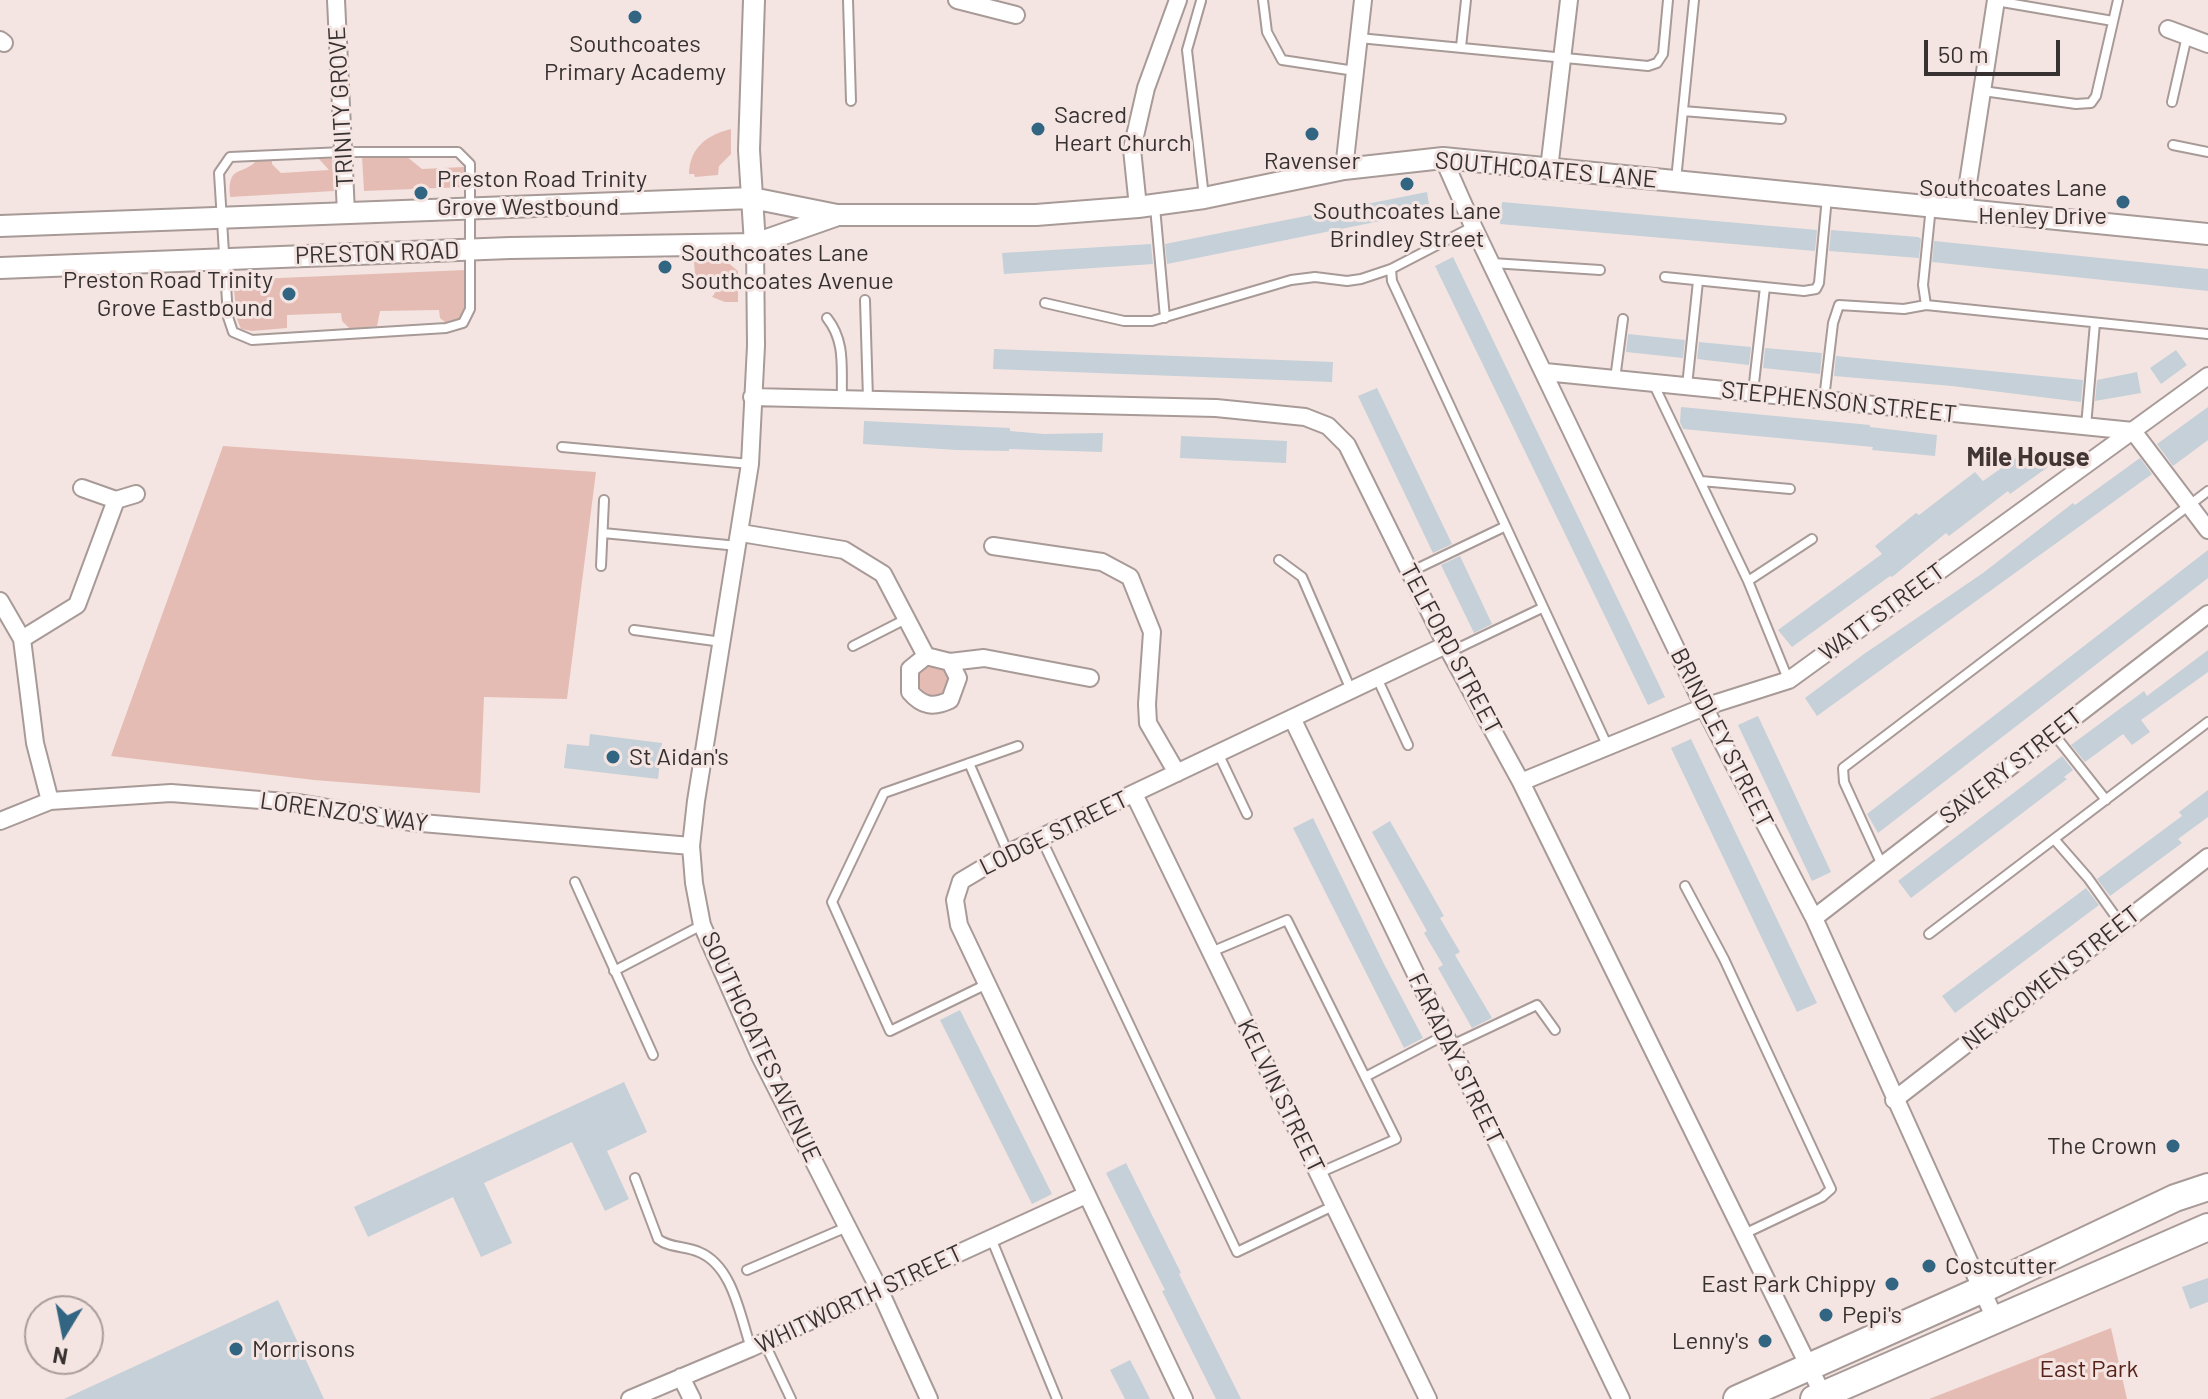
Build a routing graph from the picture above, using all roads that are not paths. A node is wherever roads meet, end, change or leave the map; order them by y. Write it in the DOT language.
graph roads {
  1 [pos="336,0"];
  2 [pos="754,0"];
  3 [pos="848,0"];
  4 [pos="957,0"];
  5 [pos="1178,0"];
  6 [pos="1263,0"];
  7 [pos="1363,0"];
  8 [pos="1466,0"];
  9 [pos="1569,0"];
  10 [pos="1668,0"];
  11 [pos="1694,0"];
  12 [pos="1996,0"];
  13 [pos="2118,0"];
  14 [pos="1201,1"];
  15 [pos="1016,15"];
  16 [pos="2113,21"];
  17 [pos="2168,29"];
  18 [pos="2187,36"];
  19 [pos="1359,38"];
  20 [pos="2208,44"];
  21 [pos="1461,47"];
  22 [pos="1562,56"];
  23 [pos="1355,71"];
  24 [pos="1982,91"];
  25 [pos="851,101"];
  26 [pos="2172,102"];
  27 [pos="1683,111"];
  28 [pos="1781,119"];
  29 [pos="2173,145"];
  30 [pos="343,152"];
  31 [pos="2208,152"];
  32 [pos="1443,158"];
  33 [pos="1344,169"];
  34 [pos="1549,169"];
  35 [pos="1676,181"];
  36 [pos="1827,196"];
  37 [pos="752,198"];
  38 [pos="1204,198"];
  39 [pos="1146,206"];
  40 [pos="1931,206"];
  41 [pos="471,209"];
  42 [pos="1964,209"];
  43 [pos="346,213"];
  44 [pos="837,215"];
  45 [pos="220,218"];
  46 [pos="0,226"];
  47 [pos="1473,226"];
  48 [pos="2208,234"];
  49 [pos="755,244"];
  50 [pos="470,250"];
  51 [pos="225,259"];
  52 [pos="1492,263"];
  53 [pos="0,268"];
  54 [pos="1391,269"];
  55 [pos="1600,270"];
  56 [pos="1665,277"];
  57 [pos="1698,281"];
  58 [pos="1765,287"];
  59 [pos="865,300"];
  60 [pos="1045,303"];
  61 [pos="1926,305"];
  62 [pos="827,318"];
  63 [pos="1165,318"];
  64 [pos="1623,319"];
  65 [pos="2095,323"];
  66 [pos="2208,334"];
  67 [pos="1545,372"];
  68 [pos="2208,376"];
  69 [pos="1614,379"];
  70 [pos="1653,383"];
  71 [pos="1687,386"];
  72 [pos="1753,393"];
  73 [pos="752,397"];
  74 [pos="842,399"];
  75 [pos="868,399"];
  76 [pos="1824,400"];
  77 [pos="2086,426"];
  78 [pos="2133,431"];
  79 [pos="562,447"];
  80 [pos="750,464"];
  81 [pos="1701,481"];
  82 [pos="82,488"];
  83 [pos="1790,489"];
  84 [pos="2208,491"];
  85 [pos="136,494"];
  86 [pos="116,500"];
  87 [pos="604,500"];
  88 [pos="2189,505"];
  89 [pos="1504,527"];
  90 [pos="2208,530"];
  91 [pos="603,533"];
  92 [pos="1812,539"];
  93 [pos="740,540"];
  94 [pos="993,546"];
  95 [pos="1279,560"];
  96 [pos="601,566"];
  97 [pos="1410,572"];
  98 [pos="1748,581"];
  99 [pos="0,601"];
  100 [pos="1542,608"];
  101 [pos="2208,614"];
  102 [pos="906,619"];
  103 [pos="634,630"];
  104 [pos="22,639"];
  105 [pos="722,642"];
  106 [pos="853,646"];
  107 [pos="1448,648"];
  108 [pos="926,656"];
  109 [pos="950,662"];
  110 [pos="1377,677"];
  111 [pos="1090,678"];
  112 [pos="1789,680"];
  113 [pos="1351,690"];
  114 [pos="1704,707"];
  115 [pos="1292,718"];
  116 [pos="2208,722"];
  117 [pos="2053,733"];
  118 [pos="1408,745"];
  119 [pos="1018,746"];
  120 [pos="1608,747"];
  121 [pos="1218,753"];
  122 [pos="969,763"];
  123 [pos="1177,773"];
  124 [pos="1521,782"];
  125 [pos="1134,794"];
  126 [pos="2106,800"];
  127 [pos="50,801"];
  128 [pos="1247,814"];
  129 [pos="0,821"];
  130 [pos="1041,838"];
  131 [pos="2054,839"];
  132 [pos="691,846"];
  133 [pos="1008,853"];
  134 [pos="2208,857"];
  135 [pos="1882,865"];
  136 [pos="575,882"];
  137 [pos="1685,886"];
  138 [pos="1814,918"];
  139 [pos="2121,924"];
  140 [pos="702,925"];
  141 [pos="1929,934"];
  142 [pos="1211,952"];
  143 [pos="614,971"];
  144 [pos="987,984"];
  145 [pos="1555,1030"];
  146 [pos="1447,1040"];
  147 [pos="653,1055"];
  148 [pos="1365,1077"];
  149 [pos="1894,1100"];
  150 [pos="1319,1173"];
  151 [pos="635,1178"];
  152 [pos="2208,1187"];
  153 [pos="1086,1195"];
  154 [pos="1334,1205"];
  155 [pos="847,1227"];
  156 [pos="2208,1227"];
  157 [pos="1744,1234"];
  158 [pos="991,1238"];
  159 [pos="747,1270"];
  160 [pos="879,1289"];
  161 [pos="1981,1290"];
  162 [pos="1996,1321"];
  163 [pos="758,1345"];
  164 [pos="1808,1366"];
  165 [pos="681,1377"];
  166 [pos="1819,1397"];
  167 [pos="630,1399"];
  168 [pos="692,1399"];
  169 [pos="791,1399"];
  170 [pos="929,1399"];
  171 [pos="1057,1399"];
  172 [pos="1184,1399"];
  173 [pos="1428,1399"];
  174 [pos="1621,1399"];
  175 [pos="1737,1399"];
  1 -- 30 [label="street, TRINITY GROVE"];
  2 -- 37 [label="street"];
  3 -- 25 [label="lane"];
  4 -- 15 [label="street"];
  5 -- 39 [label="street"];
  6 -- 23 [label="lane"];
  7 -- 19 [label="street"];
  8 -- 21 [label="lane"];
  9 -- 22 [label="street"];
  10 -- 22 [label="lane"];
  11 -- 27 [label="lane"];
  12 -- 16 [label="lane"];
  12 -- 24 [label="street"];
  13 -- 16 [label="lane"];
  14 -- 38 [label="lane"];
  16 -- 24 [label="lane"];
  17 -- 18 [label="street"];
  18 -- 20 [label="street"];
  18 -- 26 [label="lane"];
  19 -- 21 [label="lane"];
  19 -- 23 [label="street"];
  21 -- 22 [label="lane"];
  22 -- 34 [label="street"];
  23 -- 33 [label="street"];
  24 -- 42 [label="street"];
  27 -- 28 [label="lane"];
  27 -- 35 [label="lane"];
  29 -- 31 [label="lane"];
  30 -- 41 [label="lane"];
  30 -- 43 [label="street, TRINITY GROVE"];
  30 -- 45 [label="lane"];
  32 -- 33 [label="street, SOUTHCOATES LANE"];
  32 -- 34 [label="street, SOUTHCOATES LANE"];
  32 -- 47 [label="street, BRINDLEY STREET"];
  33 -- 38 [label="street, SOUTHCOATES LANE"];
  34 -- 35 [label="street, SOUTHCOATES LANE"];
  35 -- 36 [label="street, SOUTHCOATES LANE"];
  36 -- 40 [label="street, SOUTHCOATES LANE"];
  36 -- 58 [label="lane"];
  37 -- 41 [label="street, PRESTON ROAD"];
  37 -- 44 [label="street, SOUTHCOATES LANE"];
  37 -- 49 [label="street"];
  38 -- 39 [label="street, SOUTHCOATES LANE"];
  39 -- 44 [label="street, SOUTHCOATES LANE"];
  39 -- 63 [label="lane"];
  40 -- 42 [label="street, SOUTHCOATES LANE"];
  40 -- 61 [label="lane"];
  41 -- 43 [label="street, PRESTON ROAD"];
  41 -- 50 [label="lane"];
  42 -- 48 [label="street, SOUTHCOATES LANE"];
  43 -- 45 [label="street, PRESTON ROAD"];
  44 -- 49 [label="street, SOUTHCOATES LANE"];
  45 -- 46 [label="street, PRESTON ROAD"];
  45 -- 51 [label="lane"];
  47 -- 52 [label="street, BRINDLEY STREET"];
  47 -- 54 [label="lane"];
  49 -- 50 [label="street, PRESTON ROAD"];
  49 -- 73 [label="street, SOUTHCOATES AVENUE"];
  50 -- 51 [label="street, PRESTON ROAD"];
  50 -- 51 [label="lane"];
  51 -- 53 [label="street, PRESTON ROAD"];
  52 -- 55 [label="lane"];
  52 -- 67 [label="street, BRINDLEY STREET"];
  54 -- 63 [label="lane"];
  54 -- 89 [label="lane"];
  56 -- 57 [label="lane"];
  57 -- 58 [label="lane"];
  57 -- 71 [label="lane"];
  58 -- 72 [label="lane"];
  59 -- 75 [label="lane"];
  60 -- 63 [label="lane"];
  61 -- 65 [label="lane"];
  61 -- 76 [label="lane"];
  62 -- 74 [label="lane"];
  64 -- 69 [label="lane"];
  65 -- 66 [label="lane"];
  65 -- 77 [label="lane"];
  67 -- 69 [label="street, STEPHENSON STREET"];
  67 -- 114 [label="street, BRINDLEY STREET"];
  68 -- 78 [label="street, WATT STREET"];
  69 -- 70 [label="street, STEPHENSON STREET"];
  70 -- 71 [label="street, STEPHENSON STREET"];
  70 -- 81 [label="lane"];
  71 -- 72 [label="street, STEPHENSON STREET"];
  72 -- 76 [label="street, STEPHENSON STREET"];
  73 -- 74 [label="street, TELFORD STREET"];
  73 -- 80 [label="street, SOUTHCOATES AVENUE"];
  74 -- 75 [label="street, TELFORD STREET"];
  75 -- 97 [label="street, TELFORD STREET"];
  76 -- 77 [label="street, STEPHENSON STREET"];
  77 -- 78 [label="street, STEPHENSON STREET"];
  78 -- 88 [label="street"];
  78 -- 112 [label="street, WATT STREET"];
  79 -- 80 [label="lane"];
  80 -- 93 [label="street, SOUTHCOATES AVENUE"];
  81 -- 83 [label="lane"];
  81 -- 98 [label="lane"];
  82 -- 86 [label="street"];
  84 -- 88 [label="lane"];
  85 -- 86 [label="street"];
  86 -- 104 [label="street"];
  87 -- 91 [label="lane"];
  88 -- 90 [label="street"];
  88 -- 135 [label="lane"];
  89 -- 97 [label="lane"];
  89 -- 100 [label="lane"];
  91 -- 93 [label="lane"];
  91 -- 96 [label="lane"];
  92 -- 98 [label="lane"];
  93 -- 102 [label="street"];
  93 -- 105 [label="street, SOUTHCOATES AVENUE"];
  94 -- 123 [label="street"];
  95 -- 113 [label="lane"];
  97 -- 107 [label="street, TELFORD STREET"];
  98 -- 112 [label="lane"];
  99 -- 104 [label="street"];
  100 -- 107 [label="lane"];
  100 -- 120 [label="lane"];
  101 -- 117 [label="street, SAVERY STREET"];
  102 -- 106 [label="lane"];
  102 -- 108 [label="street"];
  103 -- 105 [label="lane"];
  104 -- 127 [label="street"];
  105 -- 132 [label="street, SOUTHCOATES AVENUE"];
  107 -- 110 [label="street, LODGE STREET"];
  107 -- 124 [label="street, TELFORD STREET"];
  108 -- 109 [label="street"];
  108 -- 109 [label="street"];
  109 -- 111 [label="street"];
  110 -- 113 [label="street, LODGE STREET"];
  110 -- 118 [label="lane"];
  112 -- 114 [label="street, WATT STREET"];
  113 -- 115 [label="street, LODGE STREET"];
  114 -- 120 [label="street, WATT STREET"];
  114 -- 138 [label="street, BRINDLEY STREET"];
  115 -- 121 [label="street, LODGE STREET"];
  115 -- 146 [label="street, FARADAY STREET"];
  116 -- 126 [label="lane"];
  117 -- 126 [label="lane"];
  117 -- 135 [label="street, SAVERY STREET"];
  119 -- 122 [label="lane"];
  120 -- 124 [label="street, WATT STREET"];
  121 -- 123 [label="street, LODGE STREET"];
  121 -- 128 [label="lane"];
  122 -- 133 [label="lane"];
  122 -- 144 [label="lane"];
  123 -- 125 [label="street, LODGE STREET"];
  124 -- 157 [label="street, TELFORD STREET"];
  125 -- 130 [label="street, LODGE STREET"];
  125 -- 142 [label="street, KELVIN STREET"];
  126 -- 131 [label="lane"];
  127 -- 129 [label="street, LORENZO'S WAY"];
  127 -- 132 [label="street, LORENZO'S WAY"];
  130 -- 133 [label="street, LODGE STREET"];
  130 -- 154 [label="lane"];
  131 -- 139 [label="lane"];
  131 -- 141 [label="lane"];
  132 -- 140 [label="street, SOUTHCOATES AVENUE"];
  133 -- 144 [label="street, LODGE STREET"];
  134 -- 139 [label="street, NEWCOMEN STREET"];
  135 -- 138 [label="street, SAVERY STREET"];
  136 -- 143 [label="lane"];
  137 -- 157 [label="lane"];
  138 -- 149 [label="street, BRINDLEY STREET"];
  139 -- 149 [label="street, NEWCOMEN STREET"];
  140 -- 143 [label="lane"];
  140 -- 155 [label="street, SOUTHCOATES AVENUE"];
  142 -- 148 [label="lane"];
  142 -- 150 [label="street, KELVIN STREET"];
  143 -- 147 [label="lane"];
  144 -- 153 [label="street, LODGE STREET"];
  145 -- 146 [label="lane"];
  146 -- 148 [label="lane"];
  146 -- 174 [label="street, FARADAY STREET"];
  148 -- 150 [label="lane"];
  149 -- 161 [label="street, BRINDLEY STREET"];
  150 -- 154 [label="street, KELVIN STREET"];
  151 -- 163 [label="lane"];
  152 -- 161 [label="highway"];
  153 -- 158 [label="street, WHITWORTH STREET"];
  153 -- 172 [label="street, LODGE STREET"];
  154 -- 173 [label="street, KELVIN STREET"];
  155 -- 159 [label="lane"];
  155 -- 160 [label="street, SOUTHCOATES AVENUE"];
  156 -- 162 [label="highway"];
  157 -- 164 [label="street, TELFORD STREET"];
  158 -- 160 [label="street, WHITWORTH STREET"];
  158 -- 171 [label="lane"];
  160 -- 163 [label="street, WHITWORTH STREET"];
  160 -- 170 [label="street, SOUTHCOATES AVENUE"];
  161 -- 162 [label="street, BRINDLEY STREET"];
  161 -- 164 [label="highway"];
  162 -- 166 [label="highway"];
  163 -- 165 [label="street, WHITWORTH STREET"];
  163 -- 169 [label="lane"];
  164 -- 166 [label="street, TELFORD STREET"];
  164 -- 175 [label="highway"];
  165 -- 167 [label="street, WHITWORTH STREET"];
  165 -- 168 [label="street"];
}
